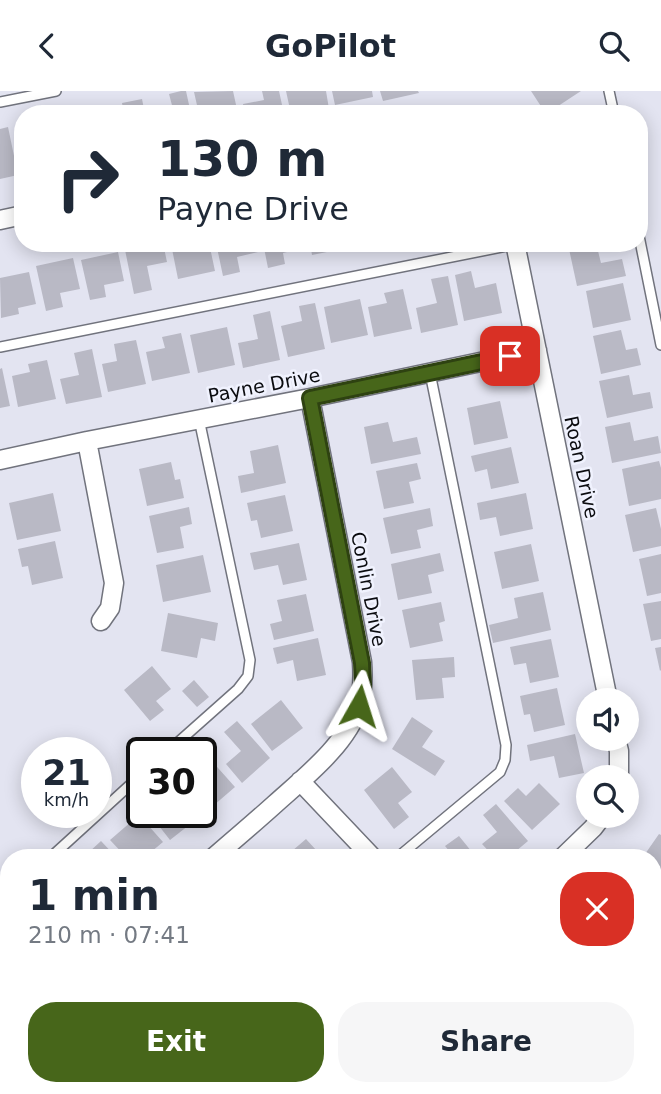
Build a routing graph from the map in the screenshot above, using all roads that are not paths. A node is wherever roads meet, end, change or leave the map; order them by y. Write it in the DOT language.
graph roads {
  1 [pos="56,91"];
  2 [pos="0,102"];
  3 [pos="478,252"];
  4 [pos="519,252"];
  5 [pos="642,252"];
  6 [pos="661,345"];
  7 [pos="0,347"];
  8 [pos="537,350"];
  9 [pos="430,373"];
  10 [pos="310,398"];
  11 [pos="199,419"];
  12 [pos="87,441"];
  13 [pos="0,460"];
  14 [pos="101,621"];
  15 [pos="606,688"];
  16 [pos="184,737"];
  17 [pos="300,781"];
  18 [pos="126,789"];
  19 [pos="593,828"];
  20 [pos="60,849"];
  21 [pos="223,849"];
  22 [pos="364,849"];
  23 [pos="408,849"];
  24 [pos="571,849"];
  1 -- 2 [label="lane"];
  3 -- 7 [label="lane"];
  4 -- 8 [label="street, Roan Drive"];
  5 -- 6 [label="lane"];
  8 -- 9 [label="street, Payne Drive"];
  8 -- 15 [label="street, Roan Drive"];
  9 -- 10 [label="street, Payne Drive"];
  9 -- 23 [label="lane"];
  10 -- 11 [label="street, Payne Drive"];
  10 -- 17 [label="street, Conlin Drive"];
  11 -- 12 [label="street, Payne Drive"];
  11 -- 16 [label="lane"];
  12 -- 13 [label="street, Payne Drive"];
  12 -- 14 [label="street"];
  17 -- 21 [label="street, Conlin Drive"];
  17 -- 22 [label="street"];
  18 -- 20 [label="lane"];
  19 -- 24 [label="street"];
}
